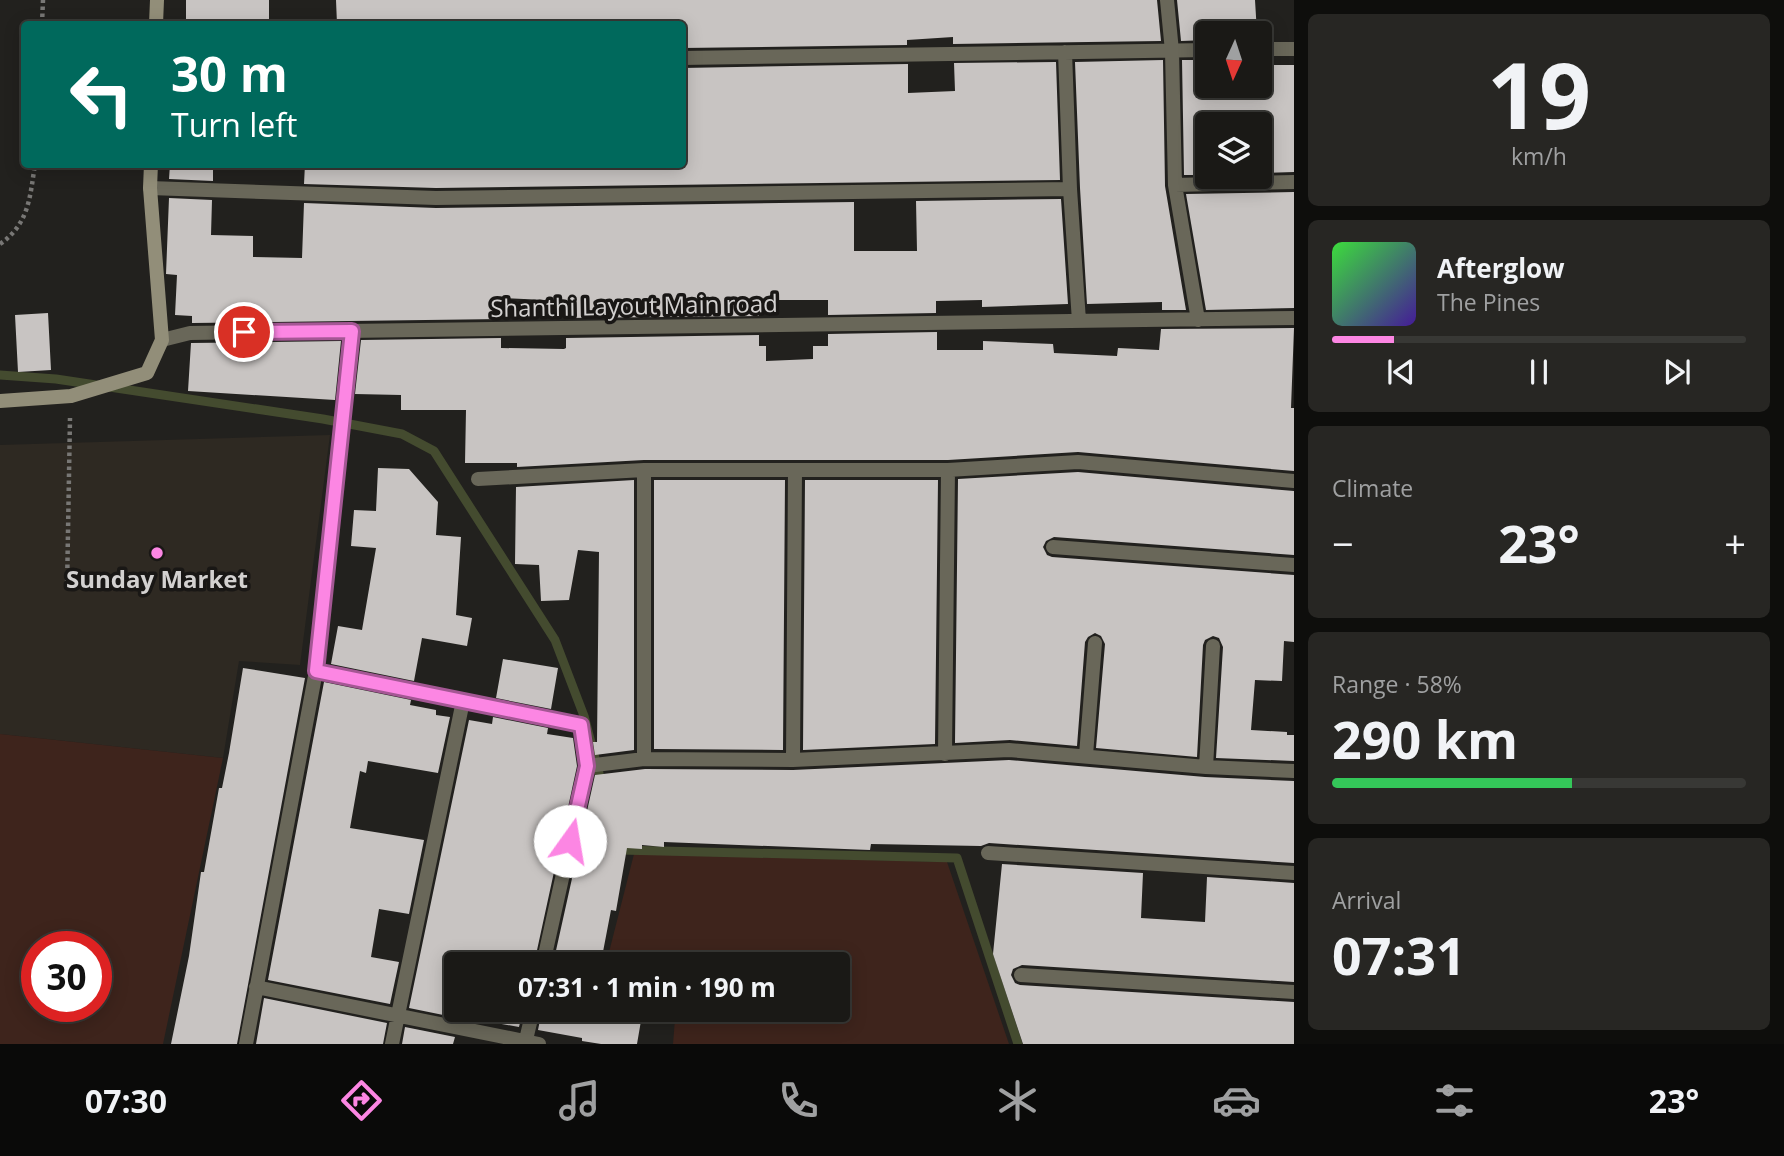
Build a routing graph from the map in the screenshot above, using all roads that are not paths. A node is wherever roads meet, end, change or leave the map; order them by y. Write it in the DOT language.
graph roads {
  1 [pos="157,0"];
  2 [pos="1167,0"];
  3 [pos="156,21"];
  4 [pos="1294,49"];
  5 [pos="1195,50"];
  6 [pos="1272,50"];
  7 [pos="1172,51"];
  8 [pos="1065,52"];
  9 [pos="686,58"];
  10 [pos="151,168"];
  11 [pos="1294,182"];
  12 [pos="1175,184"];
  13 [pos="150,188"];
  14 [pos="1069,189"];
  15 [pos="1294,318"];
  16 [pos="1198,320"];
  17 [pos="1079,321"];
  18 [pos="352,331"];
  19 [pos="162,340"];
  20 [pos="0,401"];
  21 [pos="644,470"];
  22 [pos="948,470"];
  23 [pos="795,471"];
  24 [pos="478,479"];
  25 [pos="1294,481"];
  26 [pos="1053,548"];
  27 [pos="1294,565"];
  28 [pos="1095,643"];
  29 [pos="1213,646"];
  30 [pos="316,671"];
  31 [pos="463,701"];
  32 [pos="944,754"];
  33 [pos="1086,755"];
  34 [pos="644,759"];
  35 [pos="793,760"];
  36 [pos="587,766"];
  37 [pos="1206,767"];
  38 [pos="1294,771"];
  39 [pos="988,853"];
  40 [pos="1294,873"];
  41 [pos="546,952"];
  42 [pos="1021,975"];
  43 [pos="256,987"];
  44 [pos="1294,992"];
  45 [pos="397,1015"];
  46 [pos="532,1022"];
  47 [pos="530,1043"];
  48 [pos="246,1044"];
  49 [pos="392,1044"];
  1 -- 3 [label="street"];
  2 -- 7 [label="street"];
  4 -- 6 [label="street"];
  5 -- 7 [label="street"];
  7 -- 8 [label="street"];
  7 -- 12 [label="street"];
  8 -- 9 [label="street"];
  8 -- 14 [label="street"];
  10 -- 13 [label="street"];
  11 -- 12 [label="street"];
  12 -- 16 [label="street"];
  13 -- 14 [label="street"];
  13 -- 19 [label="street"];
  14 -- 17 [label="street"];
  15 -- 16 [label="street, Shanthi Layout Main road"];
  16 -- 17 [label="street, Shanthi Layout Main road"];
  17 -- 18 [label="street, Shanthi Layout Main road"];
  18 -- 19 [label="street, Shanthi Layout Main road"];
  18 -- 30 [label="street"];
  19 -- 20 [label="street"];
  21 -- 23 [label="street"];
  21 -- 24 [label="street"];
  21 -- 34 [label="street"];
  22 -- 23 [label="street"];
  22 -- 25 [label="street"];
  22 -- 32 [label="street"];
  23 -- 35 [label="street"];
  26 -- 27 [label="street"];
  28 -- 33 [label="street"];
  29 -- 37 [label="street"];
  30 -- 31 [label="street"];
  30 -- 43 [label="street"];
  31 -- 36 [label="street"];
  31 -- 45 [label="street"];
  32 -- 33 [label="street"];
  32 -- 35 [label="street"];
  33 -- 37 [label="street"];
  34 -- 35 [label="street"];
  34 -- 36 [label="street"];
  36 -- 41 [label="street"];
  37 -- 38 [label="street"];
  39 -- 40 [label="street"];
  42 -- 44 [label="street"];
  43 -- 45 [label="street"];
  43 -- 48 [label="street"];
  45 -- 47 [label="street"];
  45 -- 49 [label="street"];
  46 -- 47 [label="street"];
}
